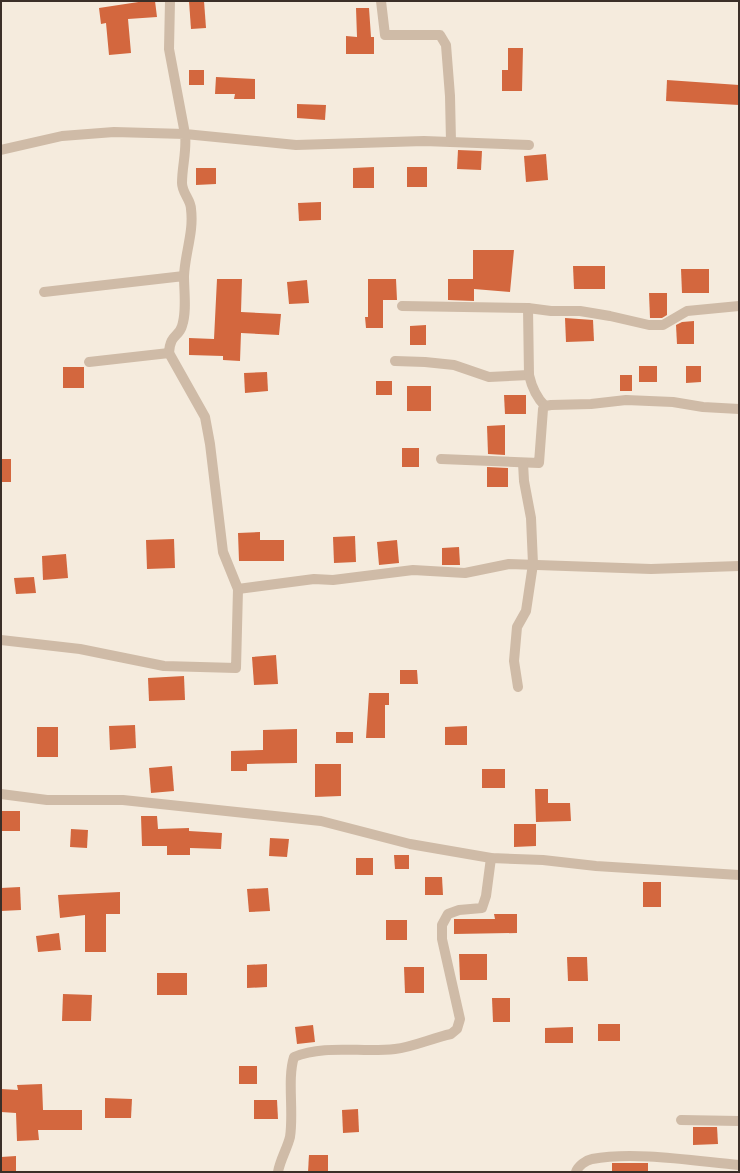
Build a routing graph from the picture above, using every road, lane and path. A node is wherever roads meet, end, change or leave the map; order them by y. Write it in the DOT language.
graph roads {
  1 [pos="170,1"];
  2 [pos="381,1"];
  3 [pos="185,134"];
  4 [pos="451,142"];
  5 [pos="529,145"];
  6 [pos="1,150"];
  7 [pos="184,276"];
  8 [pos="44,292"];
  9 [pos="402,306"];
  10 [pos="739,306"];
  11 [pos="528,308"];
  12 [pos="169,353"];
  13 [pos="395,361"];
  14 [pos="89,362"];
  15 [pos="529,375"];
  16 [pos="545,406"];
  17 [pos="739,409"];
  18 [pos="441,459"];
  19 [pos="523,463"];
  20 [pos="533,564"];
  21 [pos="739,566"];
  22 [pos="238,589"];
  23 [pos="1,640"];
  24 [pos="518,687"];
  25 [pos="1,794"];
  26 [pos="491,858"];
  27 [pos="739,875"];
  28 [pos="681,1120"];
  29 [pos="739,1122"];
  30 [pos="739,1165"];
  31 [pos="278,1172"];
  32 [pos="576,1172"];
  1 -- 3 [label="street"];
  2 -- 4 [label="street"];
  3 -- 4 [label="street"];
  3 -- 6 [label="street"];
  3 -- 7 [label="street"];
  4 -- 5 [label="street"];
  7 -- 8 [label="street"];
  7 -- 12 [label="street"];
  9 -- 11 [label="street"];
  10 -- 11 [label="street"];
  11 -- 15 [label="street"];
  12 -- 14 [label="street"];
  12 -- 22 [label="street"];
  13 -- 15 [label="street"];
  15 -- 16 [label="street"];
  16 -- 17 [label="street"];
  16 -- 19 [label="street"];
  18 -- 19 [label="street"];
  19 -- 20 [label="street"];
  20 -- 21 [label="street"];
  20 -- 22 [label="street"];
  20 -- 24 [label="street"];
  22 -- 23 [label="street"];
  25 -- 26 [label="street"];
  26 -- 27 [label="street"];
  26 -- 31 [label="street"];
  28 -- 29 [label="street"];
  30 -- 32 [label="street"];
}
